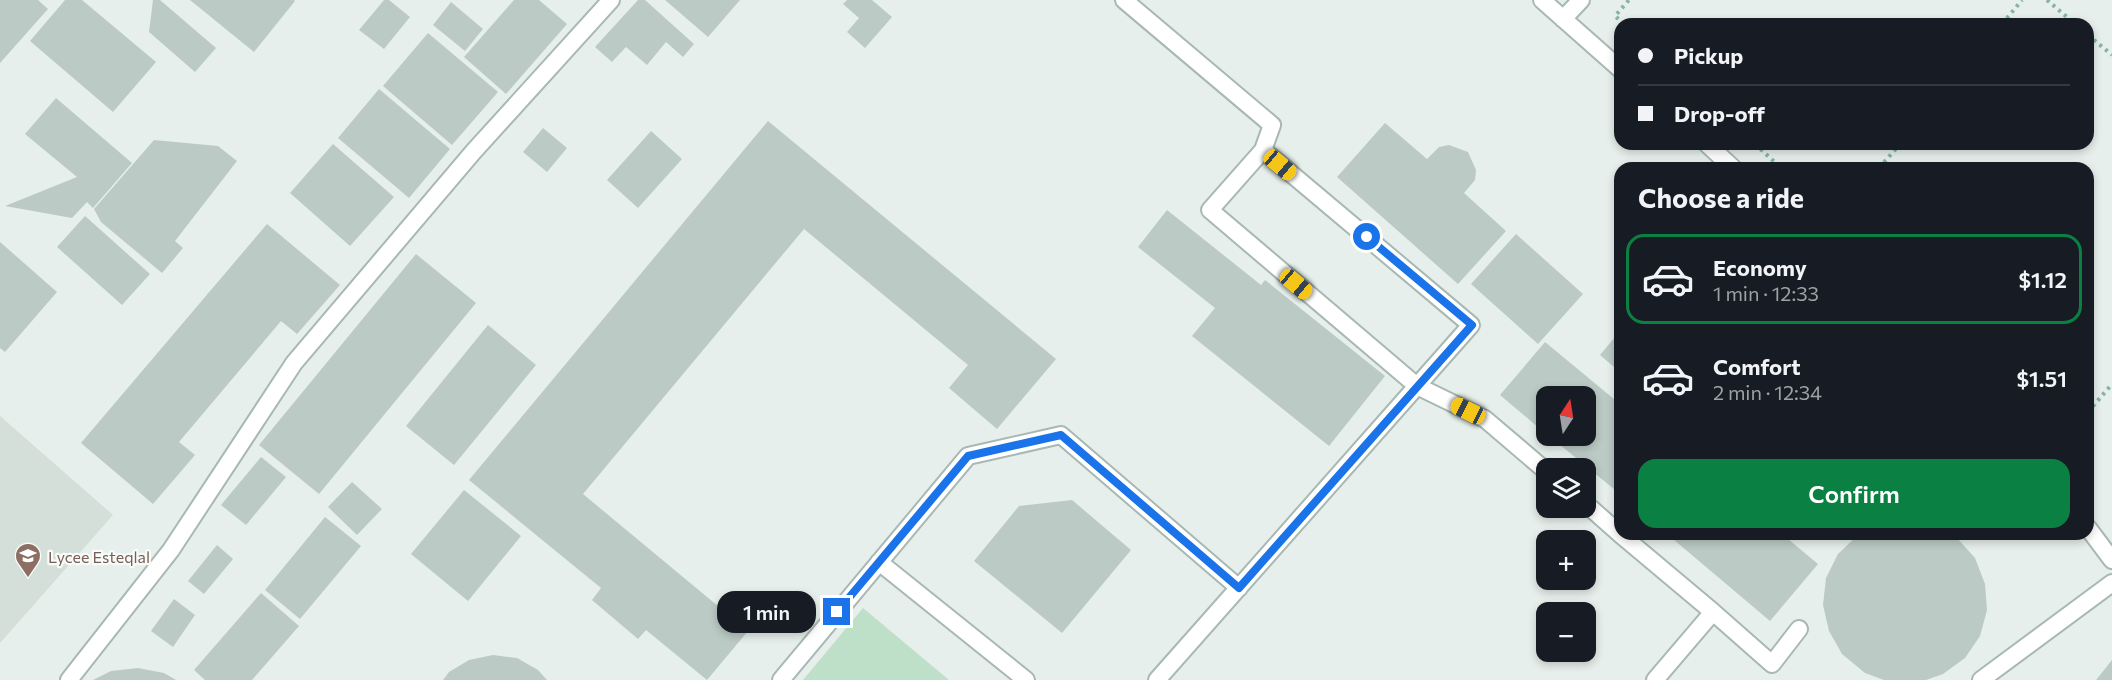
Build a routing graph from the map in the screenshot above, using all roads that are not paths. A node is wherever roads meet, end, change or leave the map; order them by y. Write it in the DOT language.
graph roads {
  1 [pos="611,0"];
  2 [pos="1124,0"];
  3 [pos="1542,0"];
  4 [pos="1581,0"];
  5 [pos="1563,19"];
  6 [pos="1614,64"];
  7 [pos="1263,150"];
  8 [pos="1714,150"];
  9 [pos="1726,162"];
  10 [pos="1417,386"];
  11 [pos="1536,463"];
  12 [pos="1596,513"];
  13 [pos="1614,529"];
  14 [pos="2094,536"];
  15 [pos="1627,540"];
  16 [pos="2112,560"];
  17 [pos="879,562"];
  18 [pos="2112,583"];
  19 [pos="1239,588"];
  20 [pos="1713,612"];
  21 [pos="1799,629"];
  22 [pos="69,680"];
  23 [pos="781,680"];
  24 [pos="1026,680"];
  25 [pos="1157,680"];
  26 [pos="1655,680"];
  27 [pos="1981,680"];
  1 -- 22 [label="lane"];
  2 -- 7 [label="lane"];
  3 -- 5 [label="lane"];
  4 -- 5 [label="lane"];
  5 -- 6 [label="lane"];
  7 -- 10 [label="lane"];
  7 -- 10 [label="lane"];
  8 -- 9 [label="lane"];
  10 -- 11 [label="lane"];
  10 -- 19 [label="lane"];
  12 -- 13 [label="lane"];
  14 -- 16 [label="lane"];
  15 -- 20 [label="lane"];
  17 -- 19 [label="lane"];
  17 -- 23 [label="lane"];
  17 -- 24 [label="lane"];
  18 -- 27 [label="lane"];
  19 -- 25 [label="lane"];
  20 -- 21 [label="lane"];
  20 -- 26 [label="lane"];
}
